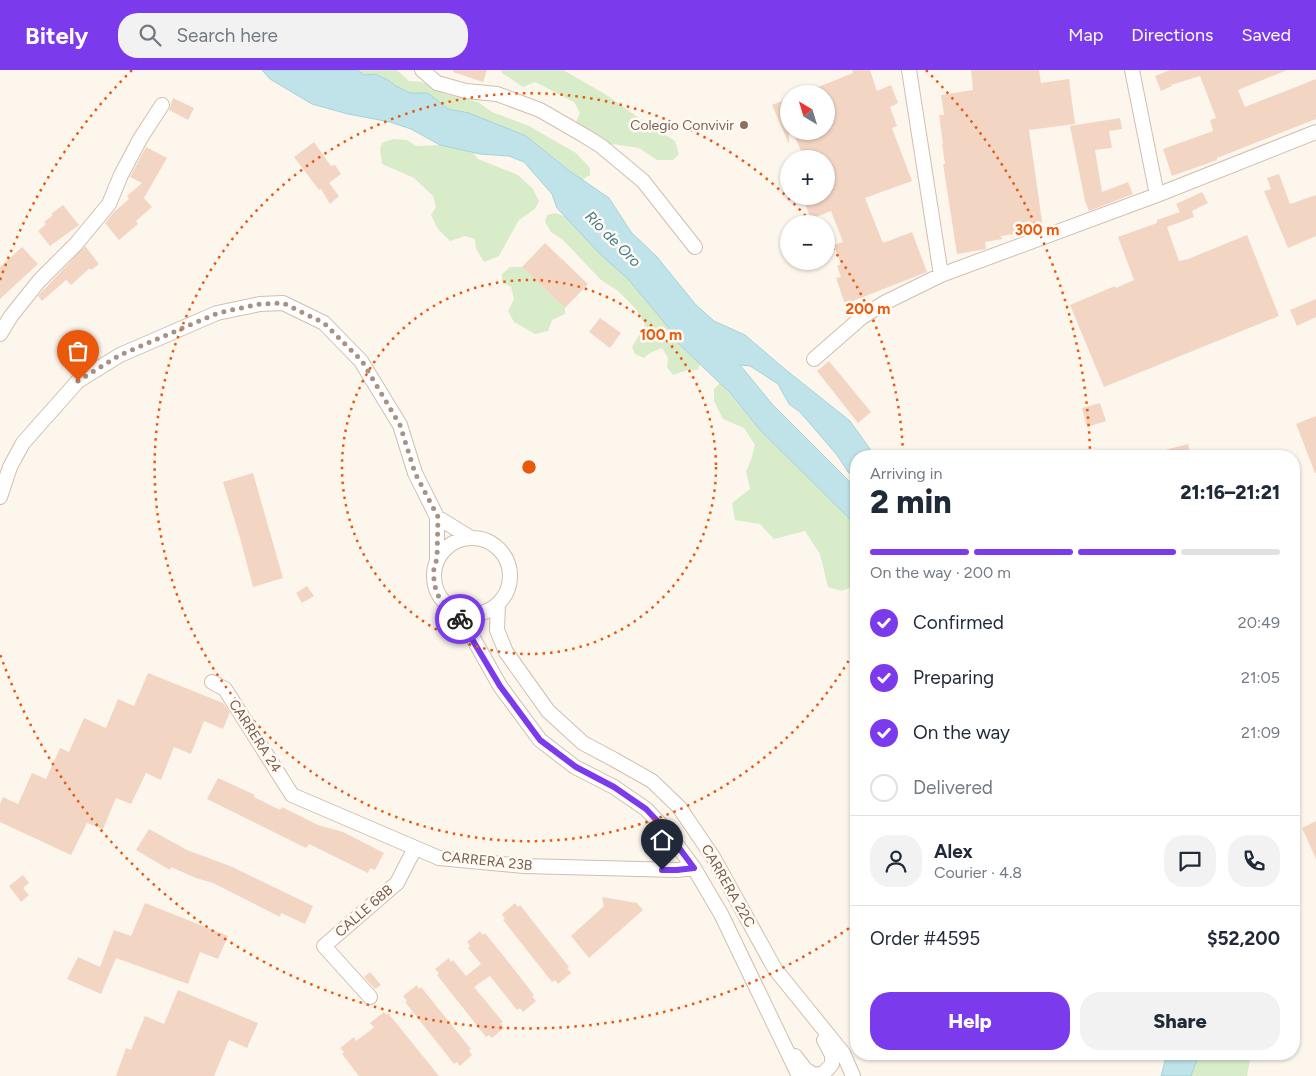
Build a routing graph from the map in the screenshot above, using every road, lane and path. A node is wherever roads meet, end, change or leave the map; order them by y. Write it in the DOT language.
graph roads {
  1 [pos="422,70"];
  2 [pos="909,70"];
  3 [pos="1132,70"];
  4 [pos="162,105"];
  5 [pos="1316,132"];
  6 [pos="1157,195"];
  7 [pos="695,247"];
  8 [pos="941,275"];
  9 [pos="0,334"];
  10 [pos="814,359"];
  11 [pos="0,497"];
  12 [pos="438,517"];
  13 [pos="471,538"];
  14 [pos="437,558"];
  15 [pos="498,604"];
  16 [pos="454,611"];
  17 [pos="212,682"];
  18 [pos="292,794"];
  19 [pos="415,848"];
  20 [pos="694,868"];
  21 [pos="370,997"];
  22 [pos="810,1013"];
  23 [pos="780,1035"];
  24 [pos="799,1076"];
  25 [pos="853,1076"];
  1 -- 7 [label="street"];
  2 -- 8 [label="street"];
  3 -- 6 [label="street"];
  4 -- 9 [label="street"];
  5 -- 6 [label="street"];
  6 -- 8 [label="street"];
  8 -- 10 [label="street"];
  11 -- 12 [label="street"];
  12 -- 13 [label="street"];
  12 -- 14 [label="street"];
  13 -- 14 [label="street"];
  13 -- 15 [label="street"];
  14 -- 16 [label="street"];
  15 -- 16 [label="street"];
  15 -- 22 [label="street, CARRERA 22C"];
  16 -- 20 [label="street, CARRERA 22C"];
  17 -- 18 [label="street, CARRERA 24"];
  18 -- 19 [label="street, CARRERA 23B"];
  19 -- 20 [label="street, CARRERA 23B"];
  19 -- 21 [label="street, CALLE 68B"];
  20 -- 23 [label="street, CARRERA 22C"];
  22 -- 23 [label="street"];
  22 -- 25 [label="street, CARRERA 22C"];
  23 -- 24 [label="street, CARRERA 22C"];
}
